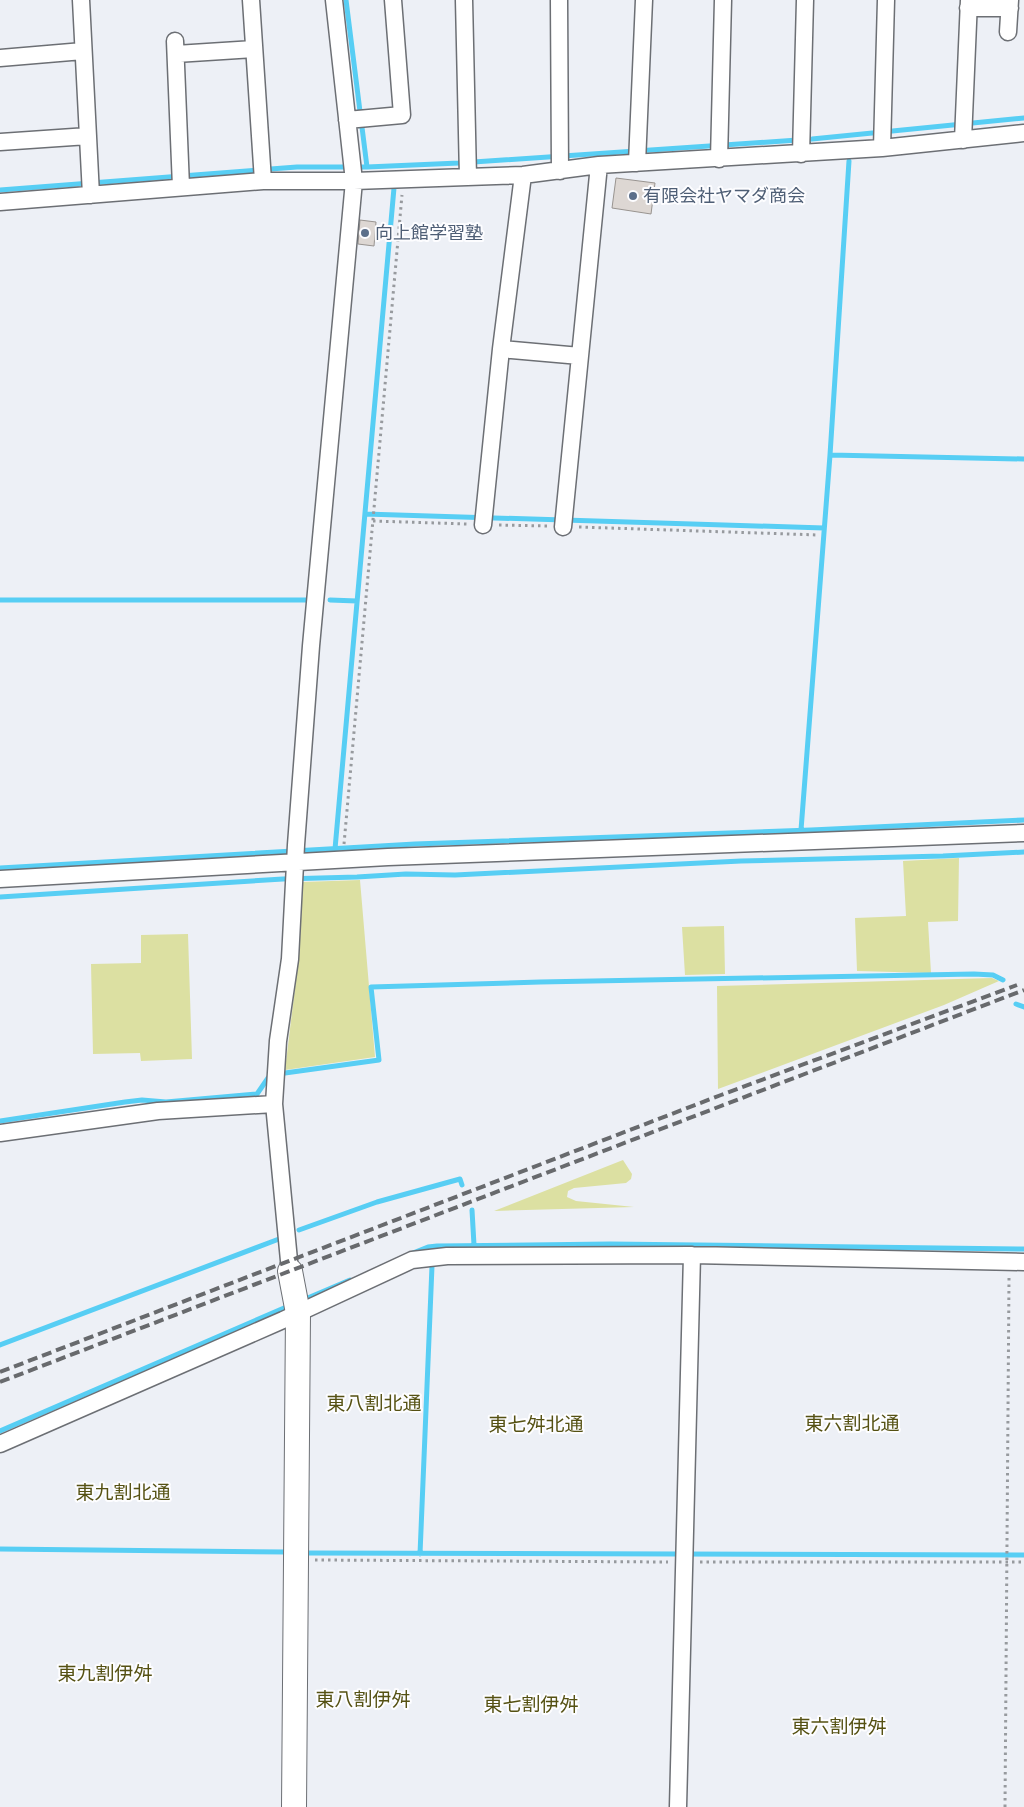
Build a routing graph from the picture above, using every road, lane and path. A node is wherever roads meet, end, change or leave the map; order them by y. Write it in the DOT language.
graph roads {
  1 [pos="80,0"];
  2 [pos="251,0"];
  3 [pos="334,0"];
  4 [pos="393,0"];
  5 [pos="464,0"];
  6 [pos="559,0"];
  7 [pos="644,0"];
  8 [pos="723,0"];
  9 [pos="805,0"];
  10 [pos="886,0"];
  11 [pos="968,4"];
  12 [pos="1010,4"];
  13 [pos="1008,32"];
  14 [pos="254,49"];
  15 [pos="83,51"];
  16 [pos="0,58"];
  17 [pos="356,119"];
  18 [pos="964,130"];
  19 [pos="1024,134"];
  20 [pos="88,136"];
  21 [pos="882,137"];
  22 [pos="0,142"];
  23 [pos="802,144"];
  24 [pos="719,149"];
  25 [pos="637,154"];
  26 [pos="560,160"];
  27 [pos="599,165"];
  28 [pos="468,167"];
  29 [pos="353,170"];
  30 [pos="262,174"];
  31 [pos="522,175"];
  32 [pos="181,180"];
  33 [pos="404,180"];
  34 [pos="91,186"];
  35 [pos="0,202"];
  36 [pos="501,349"];
  37 [pos="580,356"];
  38 [pos="373,519"];
  39 [pos="484,519"];
  40 [pos="564,522"];
  41 [pos="819,535"];
  42 [pos="1024,833"];
  43 [pos="344,839"];
  44 [pos="295,864"];
  45 [pos="0,879"];
  46 [pos="274,1104"];
  47 [pos="0,1133"];
  48 [pos="692,1255"];
  49 [pos="1017,1261"];
  50 [pos="290,1266"];
  51 [pos="297,1306"];
  52 [pos="0,1444"];
  53 [pos="684,1557"];
  54 [pos="297,1560"];
  55 [pos="1007,1561"];
  56 [pos="1024,1562"];
  57 [pos="294,1807"];
  58 [pos="678,1807"];
  59 [pos="1005,1807"];
  1 -- 15 [label="street"];
  2 -- 14 [label="street"];
  3 -- 17 [label="street"];
  4 -- 17 [label="street"];
  5 -- 28 [label="street"];
  6 -- 26 [label="street"];
  7 -- 25 [label="street"];
  8 -- 24 [label="street"];
  9 -- 23 [label="street"];
  10 -- 21 [label="street"];
  11 -- 12 [label="street"];
  11 -- 18 [label="street"];
  12 -- 13 [label="street"];
  14 -- 30 [label="street"];
  14 -- 32 [label="street"];
  15 -- 16 [label="street"];
  15 -- 20 [label="street"];
  17 -- 29 [label="street"];
  18 -- 19 [label="street"];
  18 -- 21 [label="street"];
  20 -- 22 [label="street"];
  20 -- 34 [label="street"];
  21 -- 23 [label="street"];
  23 -- 24 [label="street"];
  24 -- 25 [label="street"];
  25 -- 27 [label="street"];
  26 -- 27 [label="street"];
  26 -- 31 [label="street"];
  27 -- 37 [label="street"];
  28 -- 31 [label="street"];
  28 -- 33 [label="street"];
  29 -- 30 [label="street"];
  29 -- 33 [label="street"];
  29 -- 44 [label="street"];
  30 -- 32 [label="street"];
  31 -- 36 [label="street"];
  32 -- 34 [label="street"];
  33 -- 38 [label="path"];
  34 -- 35 [label="street"];
  36 -- 37 [label="street"];
  36 -- 39 [label="street"];
  37 -- 40 [label="street"];
  38 -- 39 [label="path"];
  38 -- 43 [label="path"];
  39 -- 40 [label="path"];
  40 -- 41 [label="path"];
  42 -- 44 [label="street"];
  44 -- 45 [label="street"];
  44 -- 46 [label="street"];
  46 -- 47 [label="street"];
  46 -- 50 [label="street"];
  48 -- 49 [label="street"];
  48 -- 51 [label="street"];
  48 -- 53 [label="street"];
  49 -- 55 [label="path"];
  50 -- 51 [label="street"];
  51 -- 52 [label="street"];
  51 -- 54 [label="street"];
  53 -- 54 [label="path"];
  53 -- 55 [label="path"];
  53 -- 58 [label="street"];
  54 -- 57 [label="street"];
  55 -- 56 [label="path"];
  55 -- 59 [label="path"];
}
